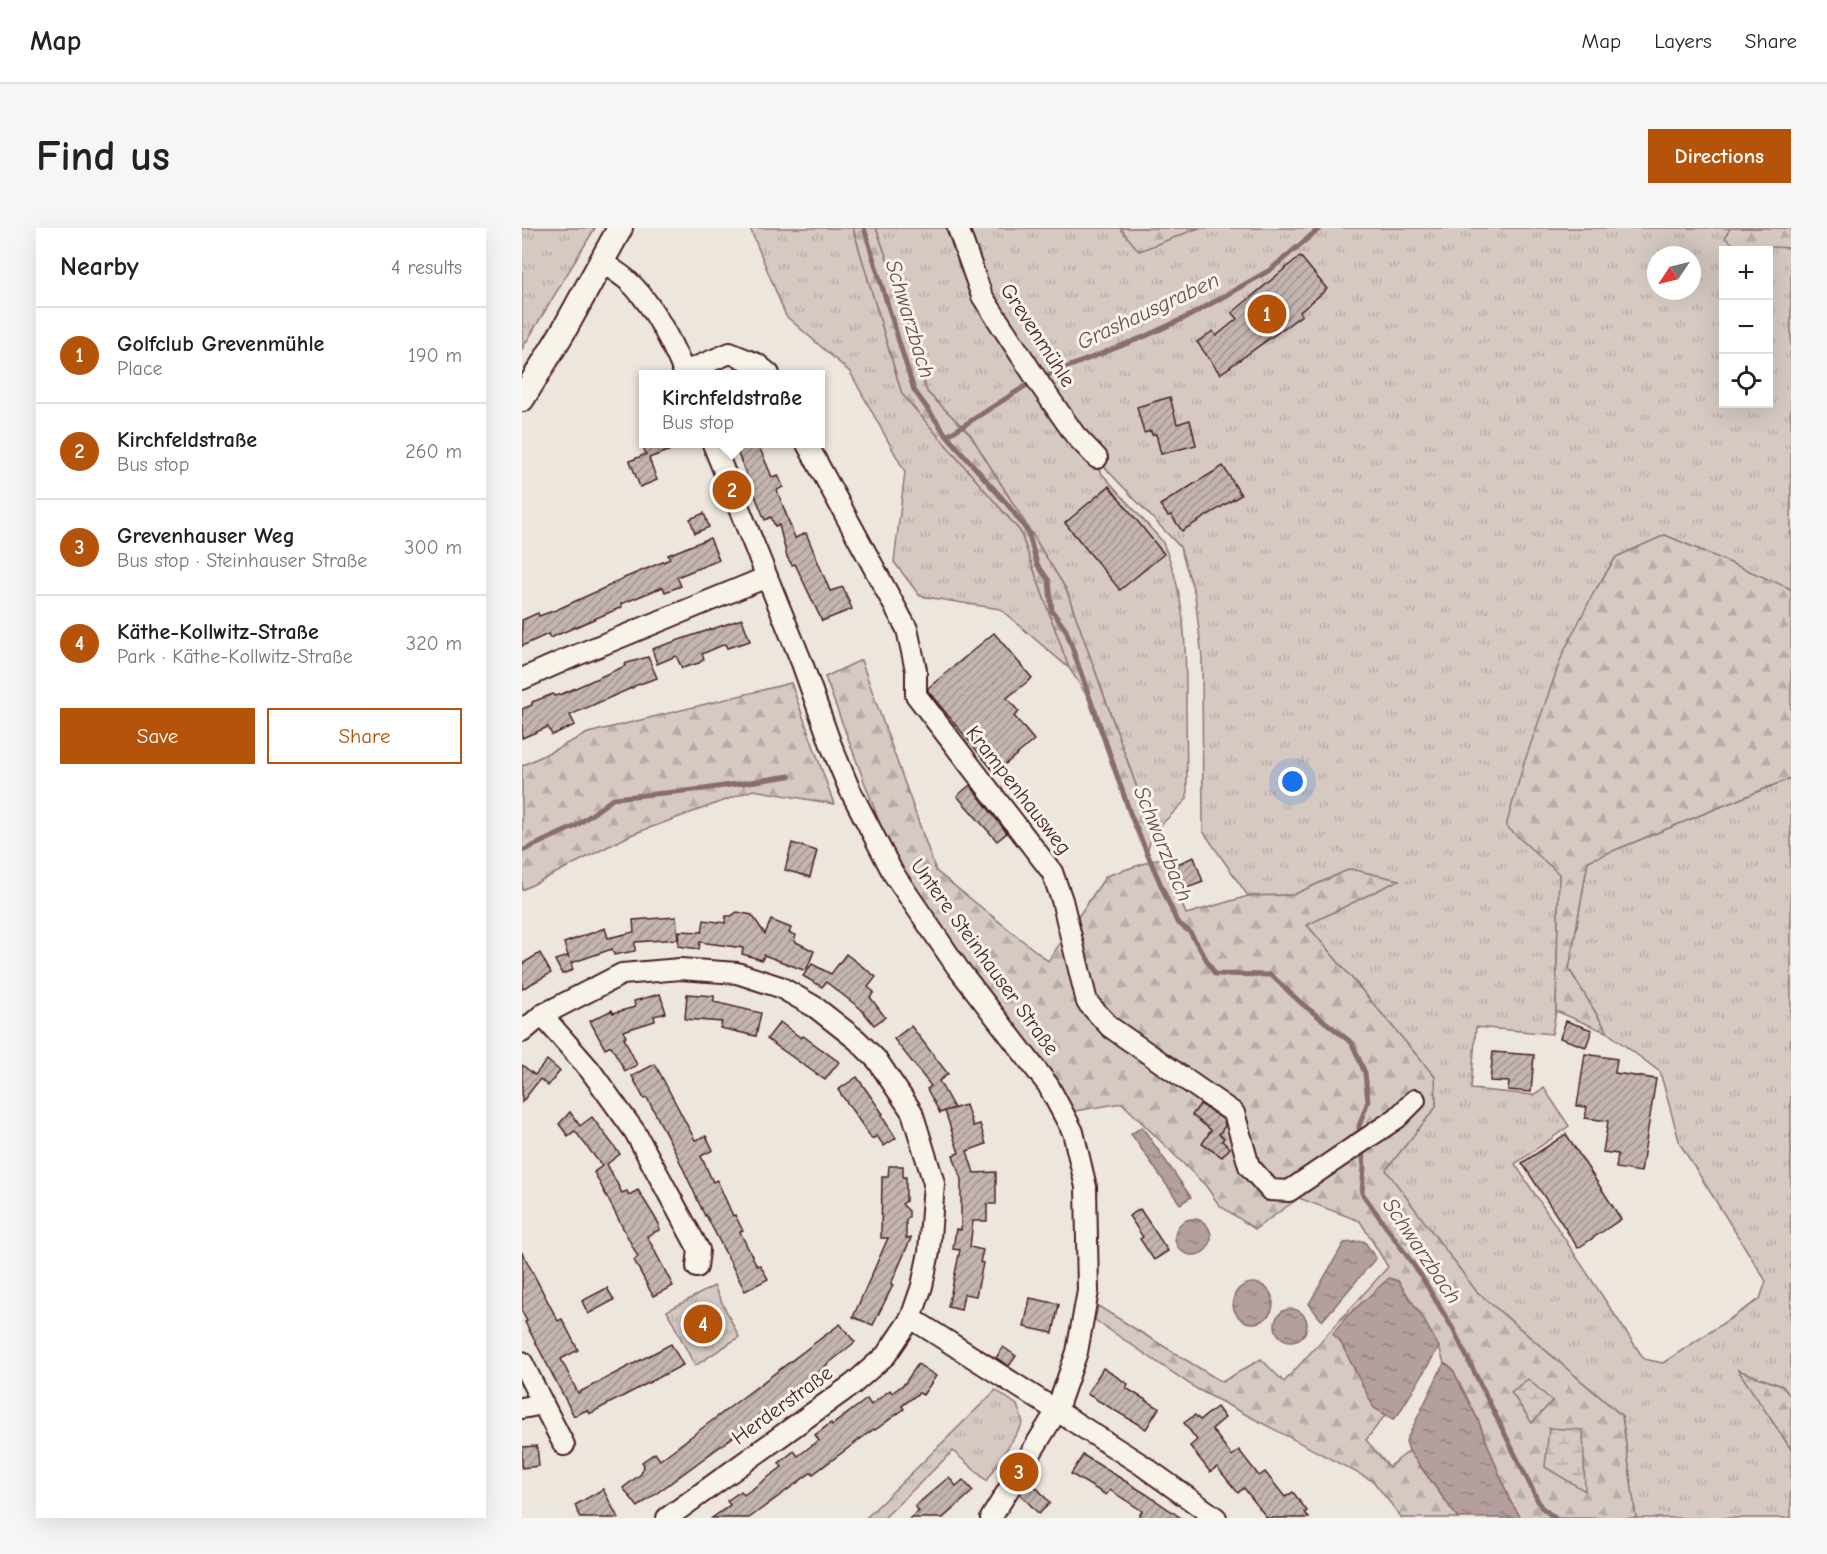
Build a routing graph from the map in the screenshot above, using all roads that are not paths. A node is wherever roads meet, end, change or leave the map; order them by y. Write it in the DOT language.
graph roads {
  1 [pos="620,228"];
  2 [pos="958,228"];
  3 [pos="602,262"];
  4 [pos="684,370"];
  5 [pos="691,370"];
  6 [pos="764,370"];
  7 [pos="522,399"];
  8 [pos="715,448"];
  9 [pos="809,448"];
  10 [pos="1096,458"];
  11 [pos="767,577"];
  12 [pos="522,680"];
  13 [pos="542,1015"];
  14 [pos="522,1032"];
  15 [pos="1415,1100"];
  16 [pos="697,1267"];
  17 [pos="911,1318"];
  18 [pos="522,1362"];
  19 [pos="543,1404"];
  20 [pos="522,1408"];
  21 [pos="1056,1412"];
  22 [pos="564,1445"];
  23 [pos="667,1518"];
  24 [pos="991,1518"];
  25 [pos="1216,1518"];
  1 -- 3 [label="main road"];
  2 -- 10 [label="street, Grevenmühle"];
  3 -- 4 [label="street"];
  3 -- 7 [label="main road"];
  5 -- 6 [label="street"];
  8 -- 11 [label="street, Untere Steinhauser Straße"];
  9 -- 15 [label="street, Krampenhausweg"];
  11 -- 12 [label="street"];
  11 -- 21 [label="street, Untere Steinhauser Straße"];
  13 -- 14 [label="street, Herderstraße"];
  13 -- 16 [label="street"];
  13 -- 17 [label="street, Herderstraße"];
  17 -- 21 [label="street"];
  17 -- 23 [label="street, Herderstraße"];
  18 -- 19 [label="street"];
  19 -- 20 [label="street"];
  19 -- 22 [label="street"];
  21 -- 24 [label="street, Untere Steinhauser Straße"];
  21 -- 25 [label="street"];
}
